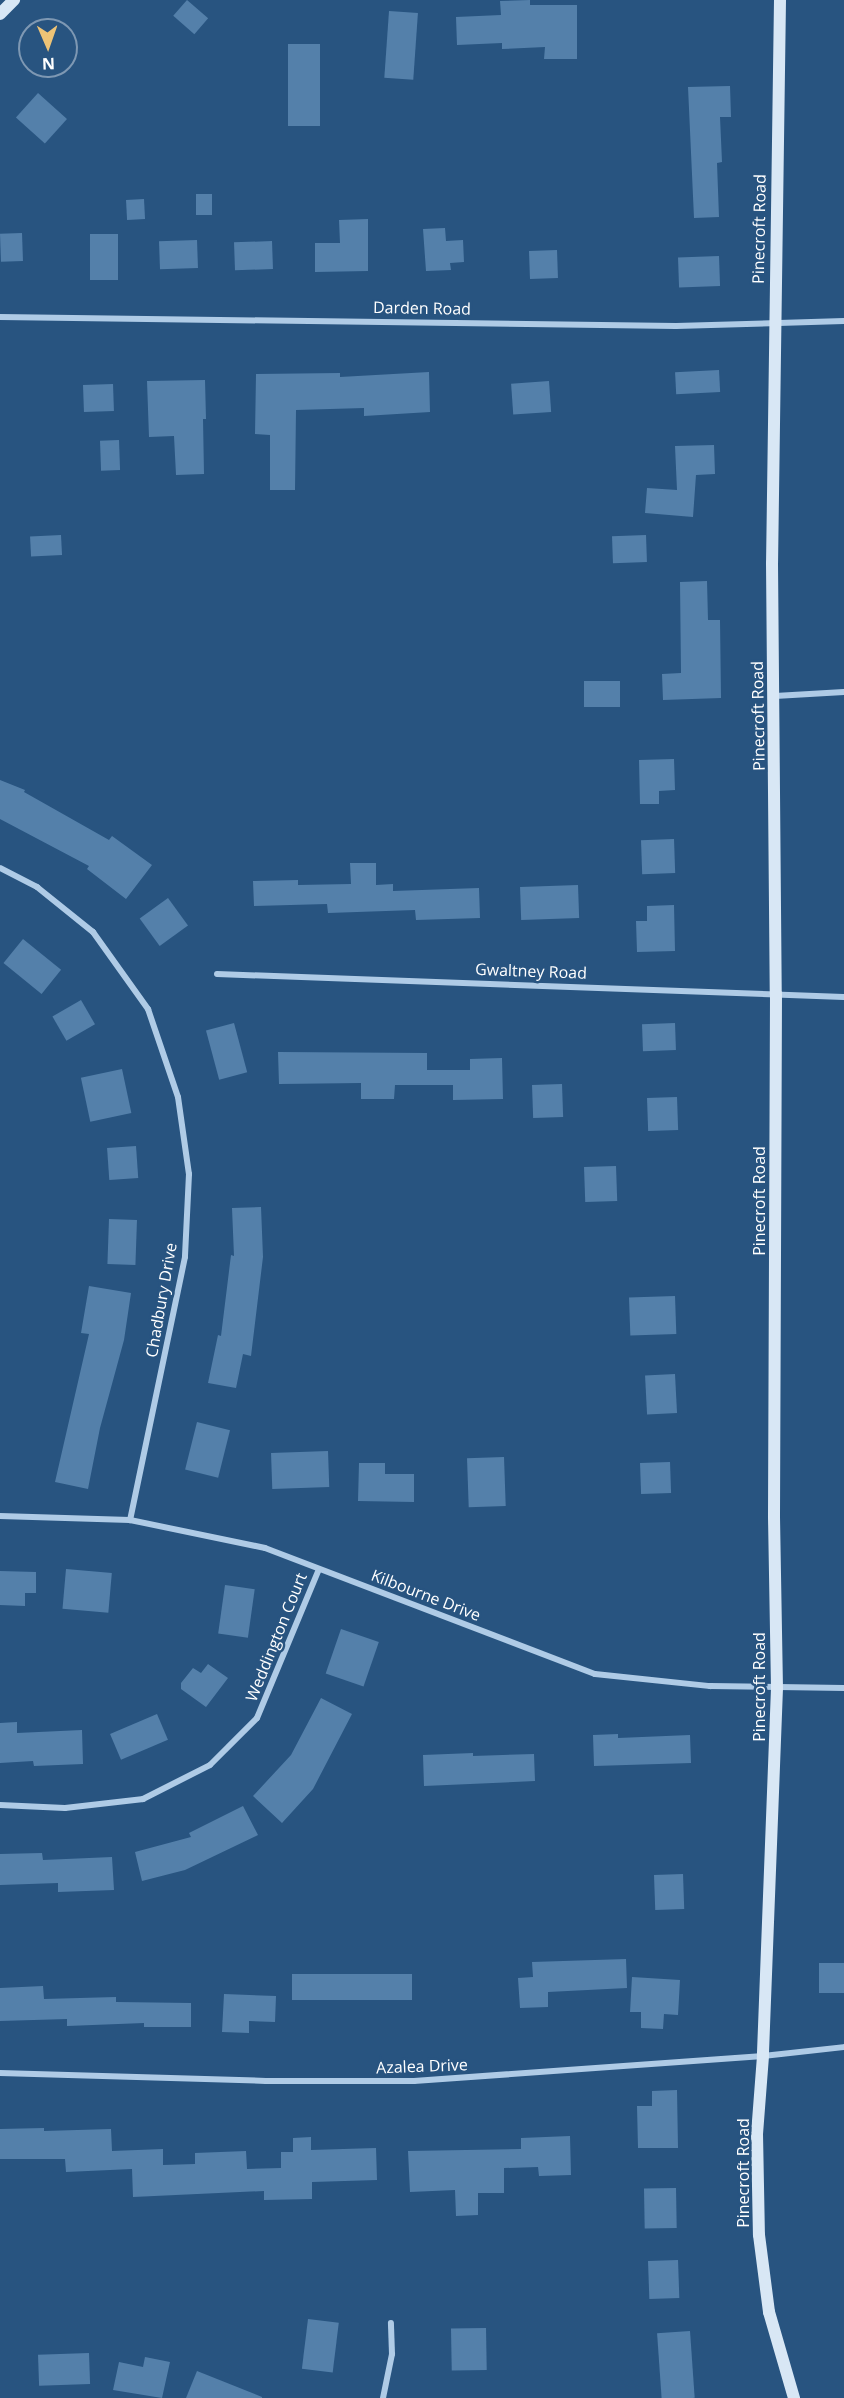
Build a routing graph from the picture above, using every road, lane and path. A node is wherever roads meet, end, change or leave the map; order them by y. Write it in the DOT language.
graph roads {
  1 [pos="14,0"];
  2 [pos="780,0"];
  3 [pos="0,14"];
  4 [pos="0,317"];
  5 [pos="844,321"];
  6 [pos="774,322"];
  7 [pos="844,692"];
  8 [pos="775,696"];
  9 [pos="0,868"];
  10 [pos="217,974"];
  11 [pos="776,994"];
  12 [pos="844,997"];
  13 [pos="0,1516"];
  14 [pos="130,1520"];
  15 [pos="319,1569"];
  16 [pos="777,1688"];
  17 [pos="844,1688"];
  18 [pos="0,1805"];
  19 [pos="844,2046"];
  20 [pos="763,2056"];
  21 [pos="0,2073"];
  22 [pos="391,2323"];
  23 [pos="383,2398"];
  24 [pos="794,2398"];
  1 -- 3 [label="street"];
  2 -- 6 [label="street, Pinecroft Road"];
  4 -- 6 [label="street, Darden Road"];
  5 -- 6 [label="street, Darden Road"];
  6 -- 8 [label="street, Pinecroft Road"];
  7 -- 8 [label="street"];
  8 -- 11 [label="street, Pinecroft Road"];
  9 -- 14 [label="street, Chadbury Drive"];
  10 -- 11 [label="street, Gwaltney Road"];
  11 -- 12 [label="street, Gwaltney Road"];
  11 -- 16 [label="street, Pinecroft Road"];
  13 -- 14 [label="street, Kilbourne Drive"];
  14 -- 15 [label="street, Kilbourne Drive"];
  15 -- 16 [label="street, Kilbourne Drive"];
  15 -- 18 [label="street, Weddington Court"];
  16 -- 17 [label="street, Kilbourne Drive"];
  16 -- 20 [label="street, Pinecroft Road"];
  19 -- 20 [label="street, Azalea Drive"];
  20 -- 21 [label="street, Azalea Drive"];
  20 -- 24 [label="street, Pinecroft Road"];
  22 -- 23 [label="street"];
}
